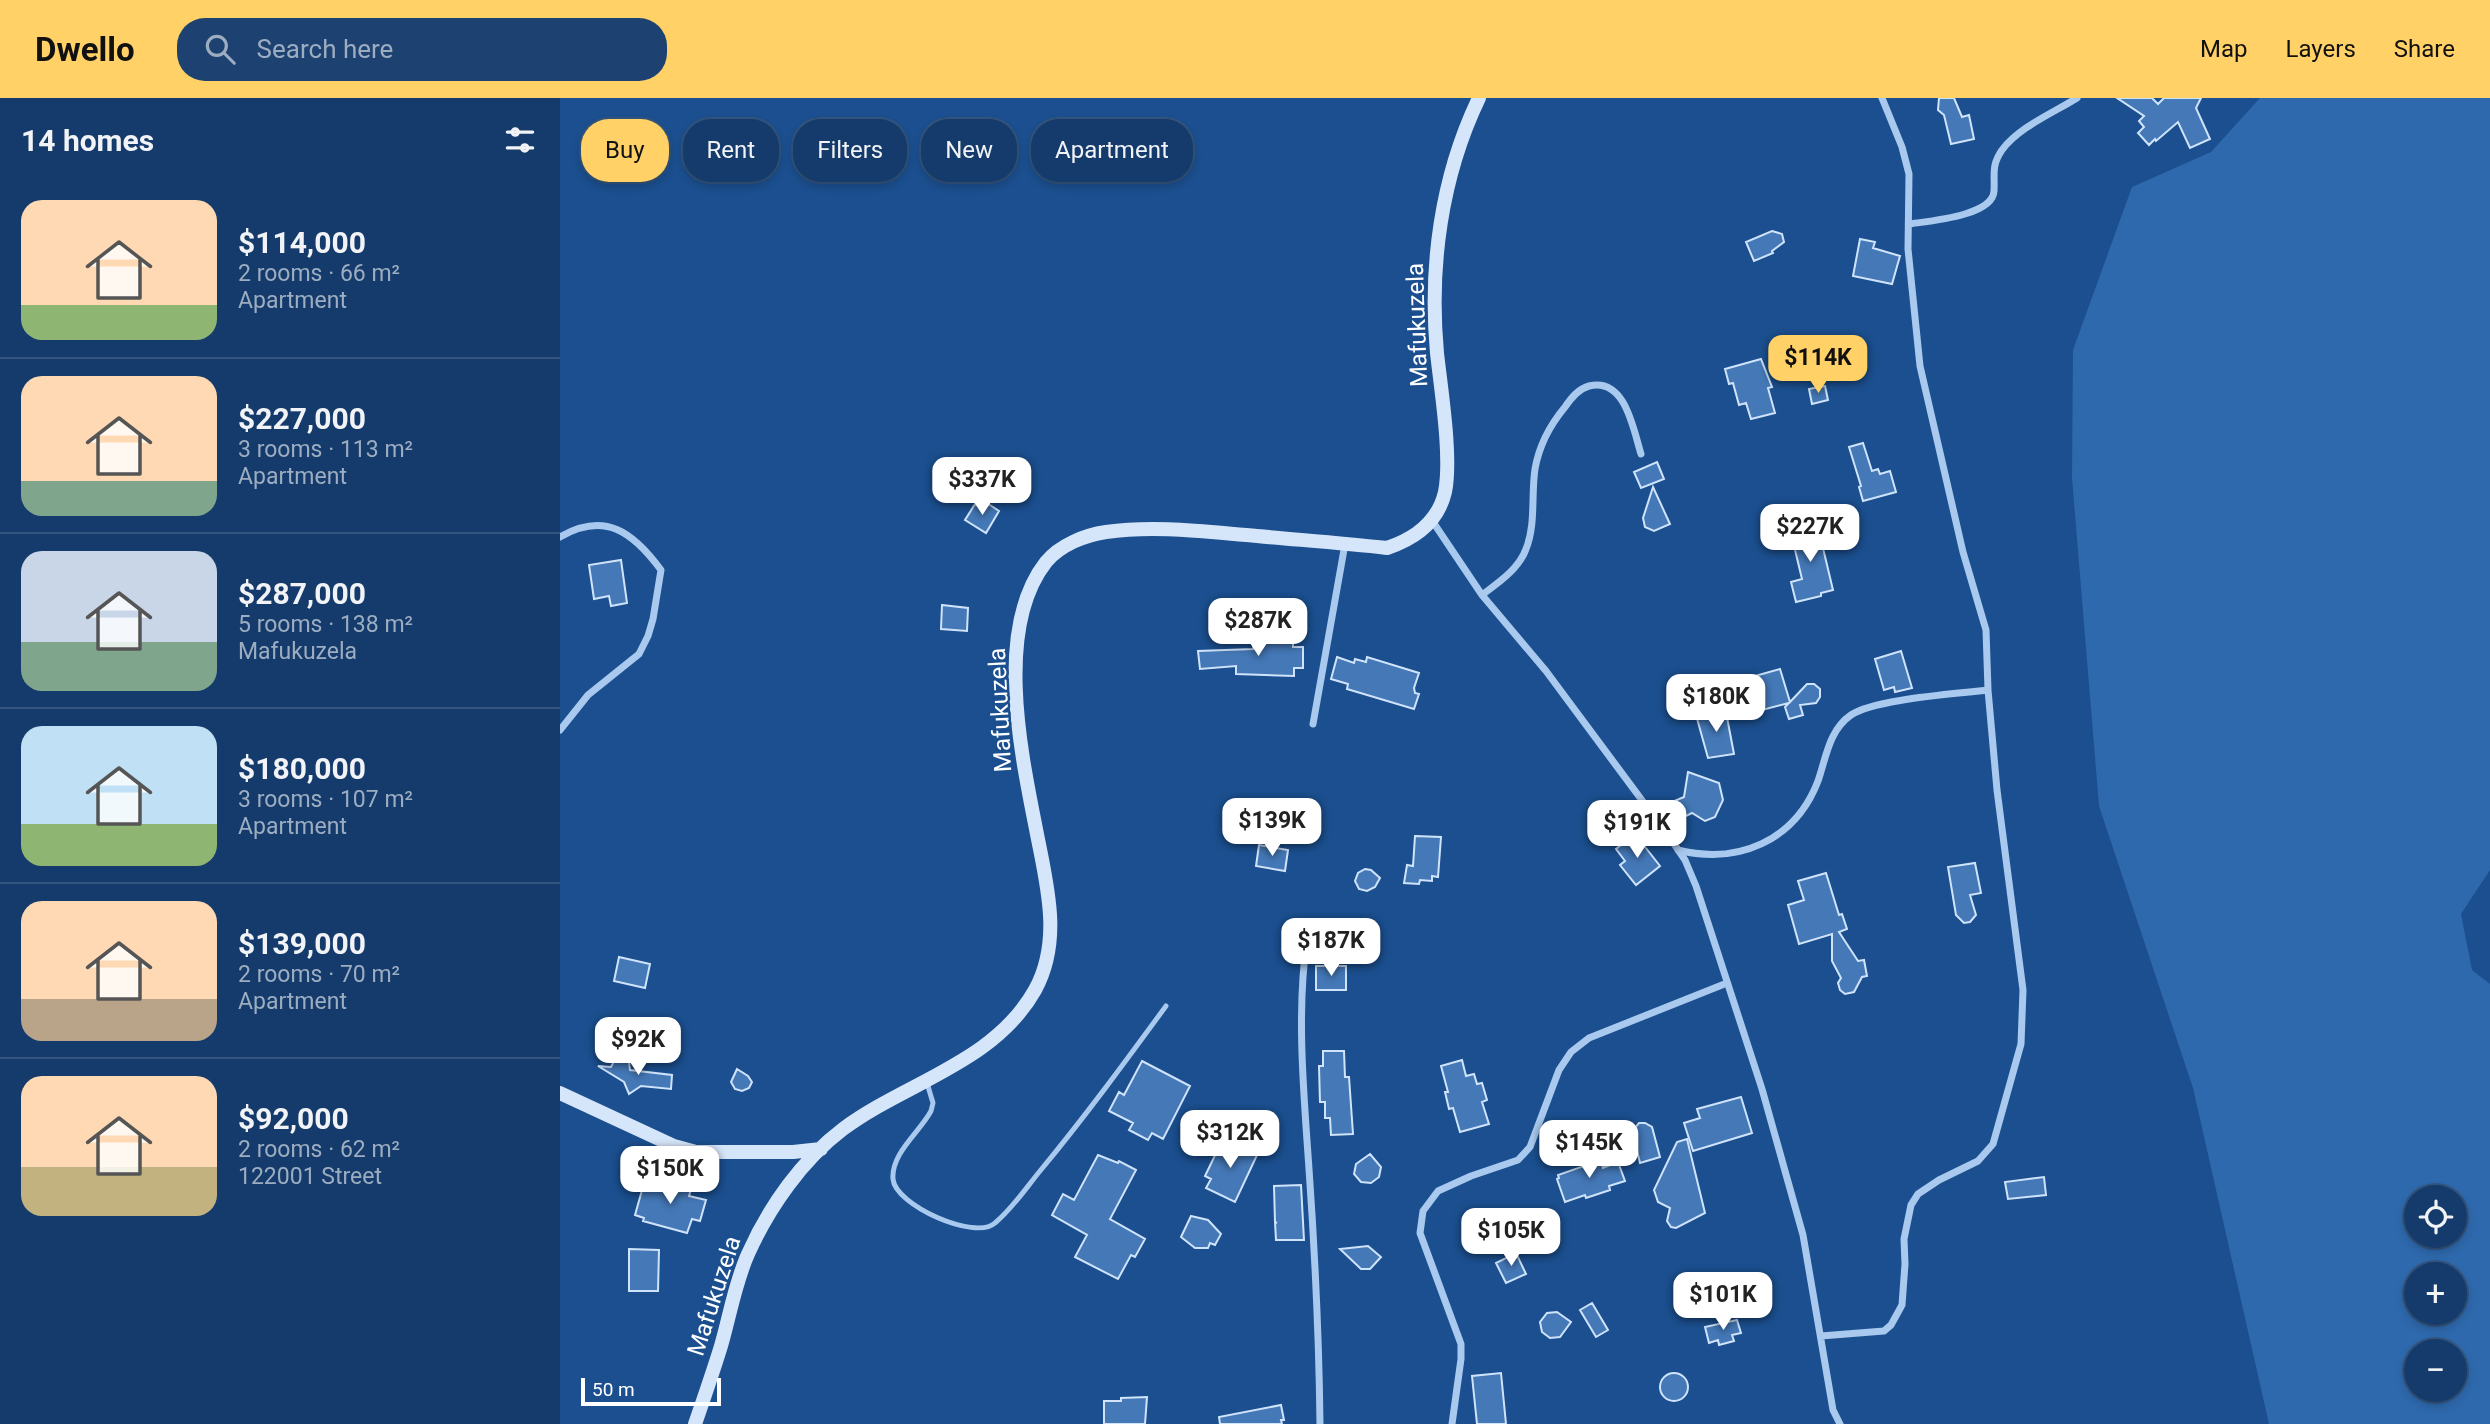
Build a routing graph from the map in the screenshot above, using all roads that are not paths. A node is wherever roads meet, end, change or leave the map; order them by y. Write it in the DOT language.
graph roads {
  1 [pos="1479,98"];
  2 [pos="1882,98"];
  3 [pos="2077,98"];
  4 [pos="1909,224"];
  5 [pos="1641,454"];
  6 [pos="1431,519"];
  7 [pos="560,537"];
  8 [pos="1345,543"];
  9 [pos="1482,595"];
  10 [pos="1988,690"];
  11 [pos="1313,724"];
  12 [pos="560,730"];
  13 [pos="1678,850"];
  14 [pos="1307,940"];
  15 [pos="1727,983"];
  16 [pos="1166,1006"];
  17 [pos="926,1080"];
  18 [pos="560,1093"];
  19 [pos="821,1149"];
  20 [pos="1821,1336"];
  21 [pos="1839,1422"];
  22 [pos="695,1424"];
  23 [pos="1320,1424"];
  24 [pos="1452,1424"];
  25 [pos="1829,1424"];
  1 -- 6 [label="main road, Mafukuzela"];
  2 -- 4 [label="street"];
  3 -- 4 [label="street"];
  4 -- 10 [label="street"];
  5 -- 9 [label="street"];
  6 -- 8 [label="main road, Mafukuzela"];
  6 -- 9 [label="street"];
  7 -- 12 [label="street"];
  8 -- 11 [label="street"];
  8 -- 17 [label="main road, Mafukuzela"];
  9 -- 13 [label="street"];
  10 -- 13 [label="street"];
  10 -- 20 [label="street"];
  13 -- 15 [label="street"];
  14 -- 23 [label="street"];
  15 -- 20 [label="street"];
  15 -- 24 [label="street"];
  16 -- 17 [label="lane"];
  17 -- 19 [label="main road, Mafukuzela"];
  18 -- 19 [label="main road"];
  19 -- 22 [label="main road, Mafukuzela"];
  20 -- 21 [label="street"];
  21 -- 25 [label="street"];
}
